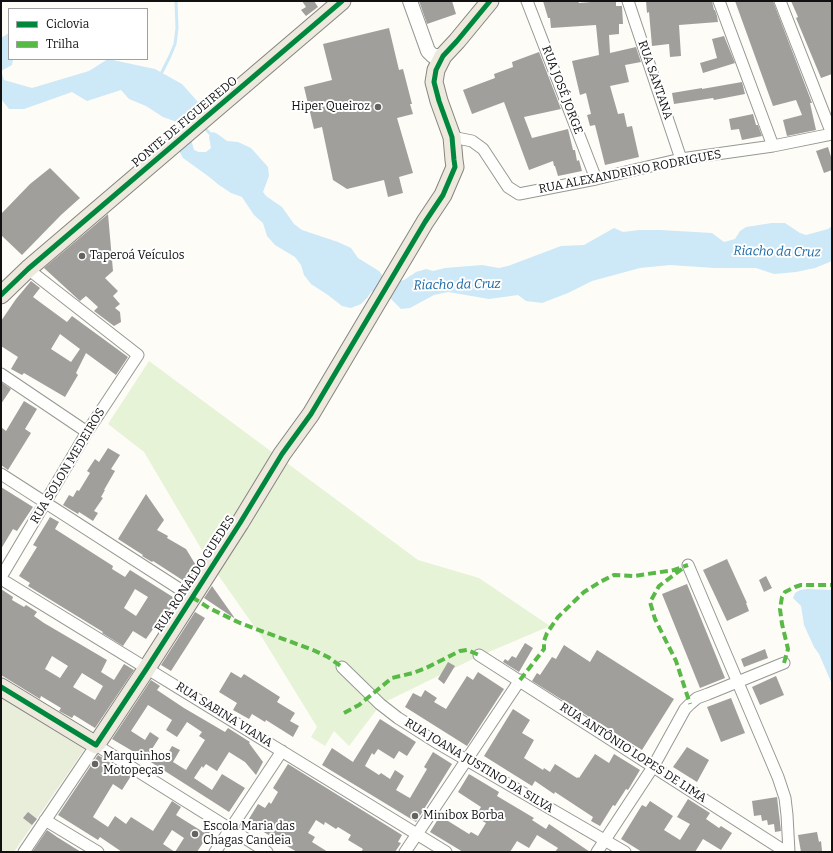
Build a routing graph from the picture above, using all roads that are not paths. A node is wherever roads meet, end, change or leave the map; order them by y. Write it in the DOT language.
graph roads {
  1 [pos="342,1"];
  2 [pos="410,1"];
  3 [pos="490,1"];
  4 [pos="527,1"];
  5 [pos="628,1"];
  6 [pos="719,1"];
  7 [pos="780,1"];
  8 [pos="443,56"];
  9 [pos="832,134"];
  10 [pos="452,137"];
  11 [pos="772,146"];
  12 [pos="681,160"];
  13 [pos="596,179"];
  14 [pos="28,269"];
  15 [pos="1,296"];
  16 [pos="1,374"];
  17 [pos="87,432"];
  18 [pos="1,474"];
  19 [pos="46,502"];
  20 [pos="688,565"];
  21 [pos="1,578"];
  22 [pos="192,597"];
  23 [pos="479,655"];
  24 [pos="784,663"];
  25 [pos="342,667"];
  26 [pos="147,668"];
  27 [pos="520,680"];
  28 [pos="737,682"];
  29 [pos="1,687"];
  30 [pos="96,745"];
  31 [pos="282,751"];
  32 [pos="466,760"];
  33 [pos="653,767"];
  34 [pos="45,820"];
  35 [pos="230,829"];
  36 [pos="417,834"];
  37 [pos="605,839"];
  38 [pos="783,851"];
  39 [pos="24,852"];
  40 [pos="98,852"];
  41 [pos="214,852"];
  42 [pos="267,852"];
  43 [pos="405,852"];
  44 [pos="446,852"];
  45 [pos="597,852"];
  46 [pos="625,852"];
  1 -- 14 [label="main road, PONTE DE FIGUEIREDO"];
  2 -- 8 [label="street"];
  3 -- 8 [label="main road"];
  4 -- 13 [label="street, RUA JOSÉ JORGE"];
  5 -- 12 [label="street, RUA SANTANA"];
  6 -- 11 [label="street"];
  7 -- 9 [label="street"];
  8 -- 10 [label="main road"];
  9 -- 11 [label="street, RUA ALEXANDRINO RODRIGUES"];
  10 -- 13 [label="street, RUA ALEXANDRINO RODRIGUES"];
  10 -- 22 [label="main road, RUA RONALDO GUEDES"];
  11 -- 12 [label="street, RUA ALEXANDRINO RODRIGUES"];
  12 -- 13 [label="street, RUA ALEXANDRINO RODRIGUES"];
  14 -- 15 [label="main road, PONTE DE FIGUEIREDO"];
  14 -- 17 [label="street, RUA SOLON MEDEIROS"];
  16 -- 17 [label="street"];
  17 -- 19 [label="street, RUA SOLON MEDEIROS"];
  18 -- 19 [label="street"];
  19 -- 21 [label="street, RUA SOLON MEDEIROS"];
  19 -- 22 [label="street"];
  20 -- 28 [label="street"];
  21 -- 26 [label="street, RUA SABINA VIANA"];
  22 -- 26 [label="main road, RUA RONALDO GUEDES"];
  23 -- 27 [label="street, RUA ANTÔNIO LOPES DE LIMA"];
  24 -- 28 [label="street"];
  25 -- 32 [label="street, RUA JOANA JUSTINO DA SILVA"];
  26 -- 30 [label="main road, RUA RONALDO GUEDES"];
  26 -- 31 [label="street, RUA SABINA VIANA"];
  27 -- 32 [label="street"];
  27 -- 33 [label="street, RUA ANTÔNIO LOPES DE LIMA"];
  28 -- 33 [label="street"];
  28 -- 38 [label="street"];
  29 -- 30 [label="main road"];
  30 -- 34 [label="street, RUA RONALDO GUEDES"];
  30 -- 35 [label="street"];
  31 -- 35 [label="street"];
  31 -- 36 [label="street, RUA SABINA VIANA"];
  32 -- 36 [label="street"];
  32 -- 37 [label="street, RUA JOANA JUSTINO DA SILVA"];
  33 -- 37 [label="street"];
  33 -- 38 [label="street, RUA ANTÔNIO LOPES DE LIMA"];
  34 -- 39 [label="street, RUA RONALDO GUEDES"];
  34 -- 40 [label="street"];
  35 -- 41 [label="street"];
  35 -- 42 [label="street"];
  36 -- 43 [label="street"];
  36 -- 44 [label="street, RUA SABINA VIANA"];
  37 -- 45 [label="street"];
  37 -- 46 [label="street, RUA JOANA JUSTINO DA SILVA"];
}
